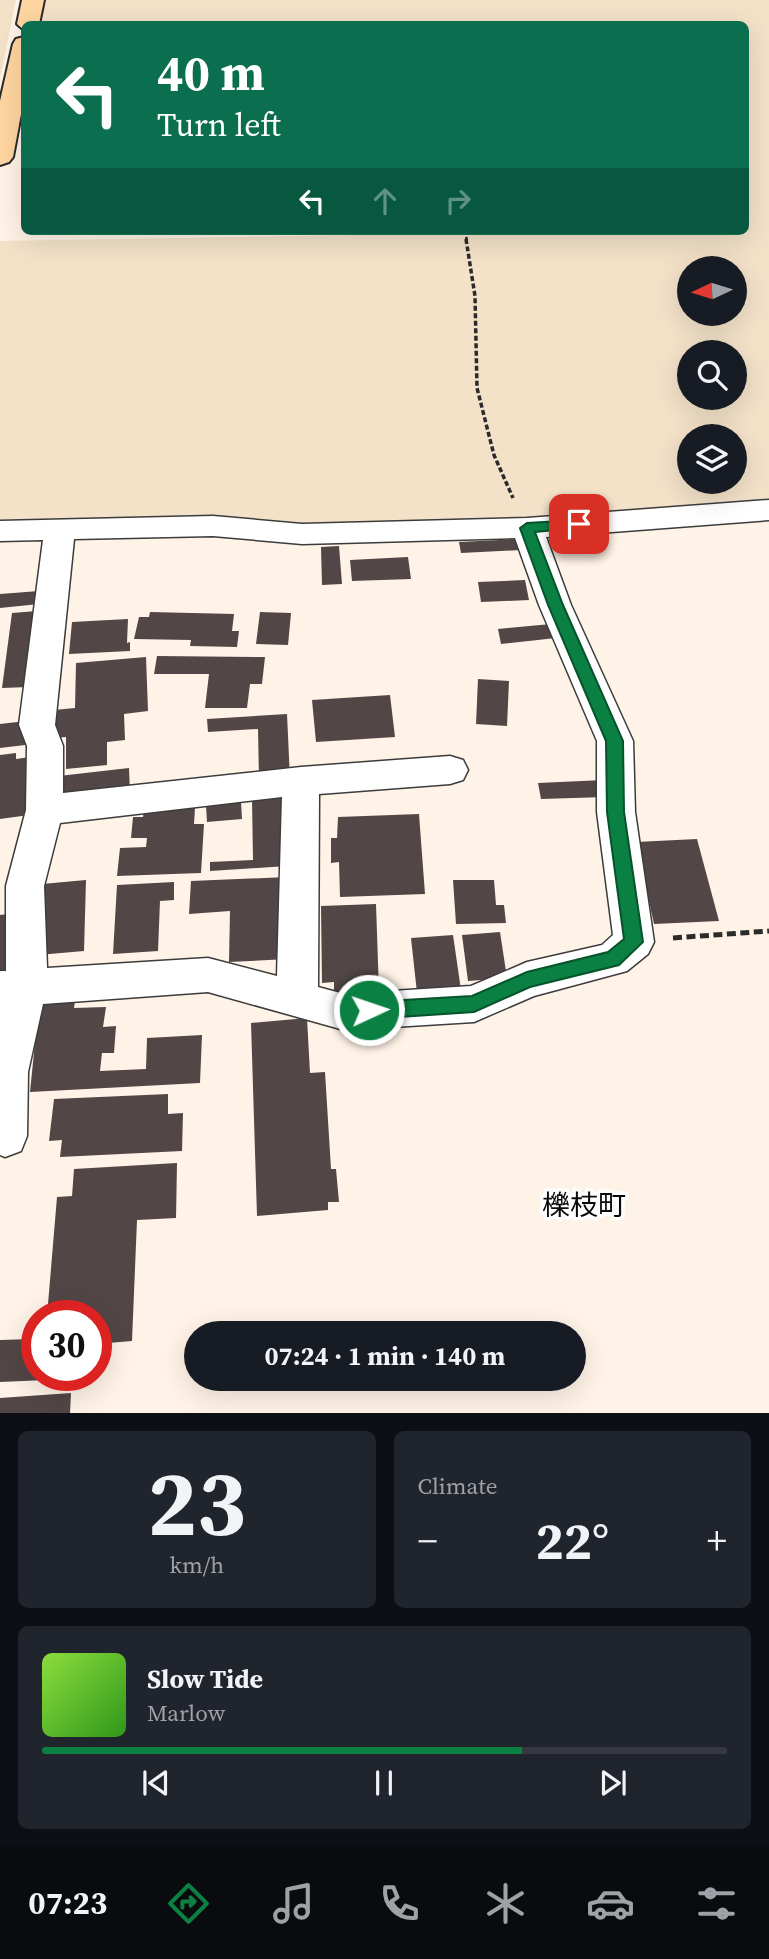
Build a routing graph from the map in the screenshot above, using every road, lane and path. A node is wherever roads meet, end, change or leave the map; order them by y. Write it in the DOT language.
graph roads {
  1 [pos="33,0"];
  2 [pos="29,21"];
  3 [pos="21,58"];
  4 [pos="0,158"];
  5 [pos="466,237"];
  6 [pos="769,510"];
  7 [pos="60,528"];
  8 [pos="527,528"];
  9 [pos="0,531"];
  10 [pos="450,770"];
  11 [pos="301,781"];
  12 [pos="45,810"];
  13 [pos="769,931"];
  14 [pos="634,942"];
  15 [pos="13,987"];
  16 [pos="297,1001"];
  17 [pos="5,1136"];
  1 -- 2 [label="main road"];
  3 -- 4 [label="main road"];
  5 -- 8 [label="path"];
  6 -- 8 [label="street"];
  7 -- 8 [label="street"];
  7 -- 9 [label="street"];
  7 -- 12 [label="street"];
  8 -- 14 [label="street"];
  10 -- 11 [label="street"];
  11 -- 12 [label="street"];
  11 -- 16 [label="street"];
  12 -- 15 [label="street"];
  13 -- 14 [label="path"];
  14 -- 16 [label="street"];
  15 -- 16 [label="street"];
  15 -- 17 [label="street"];
}
